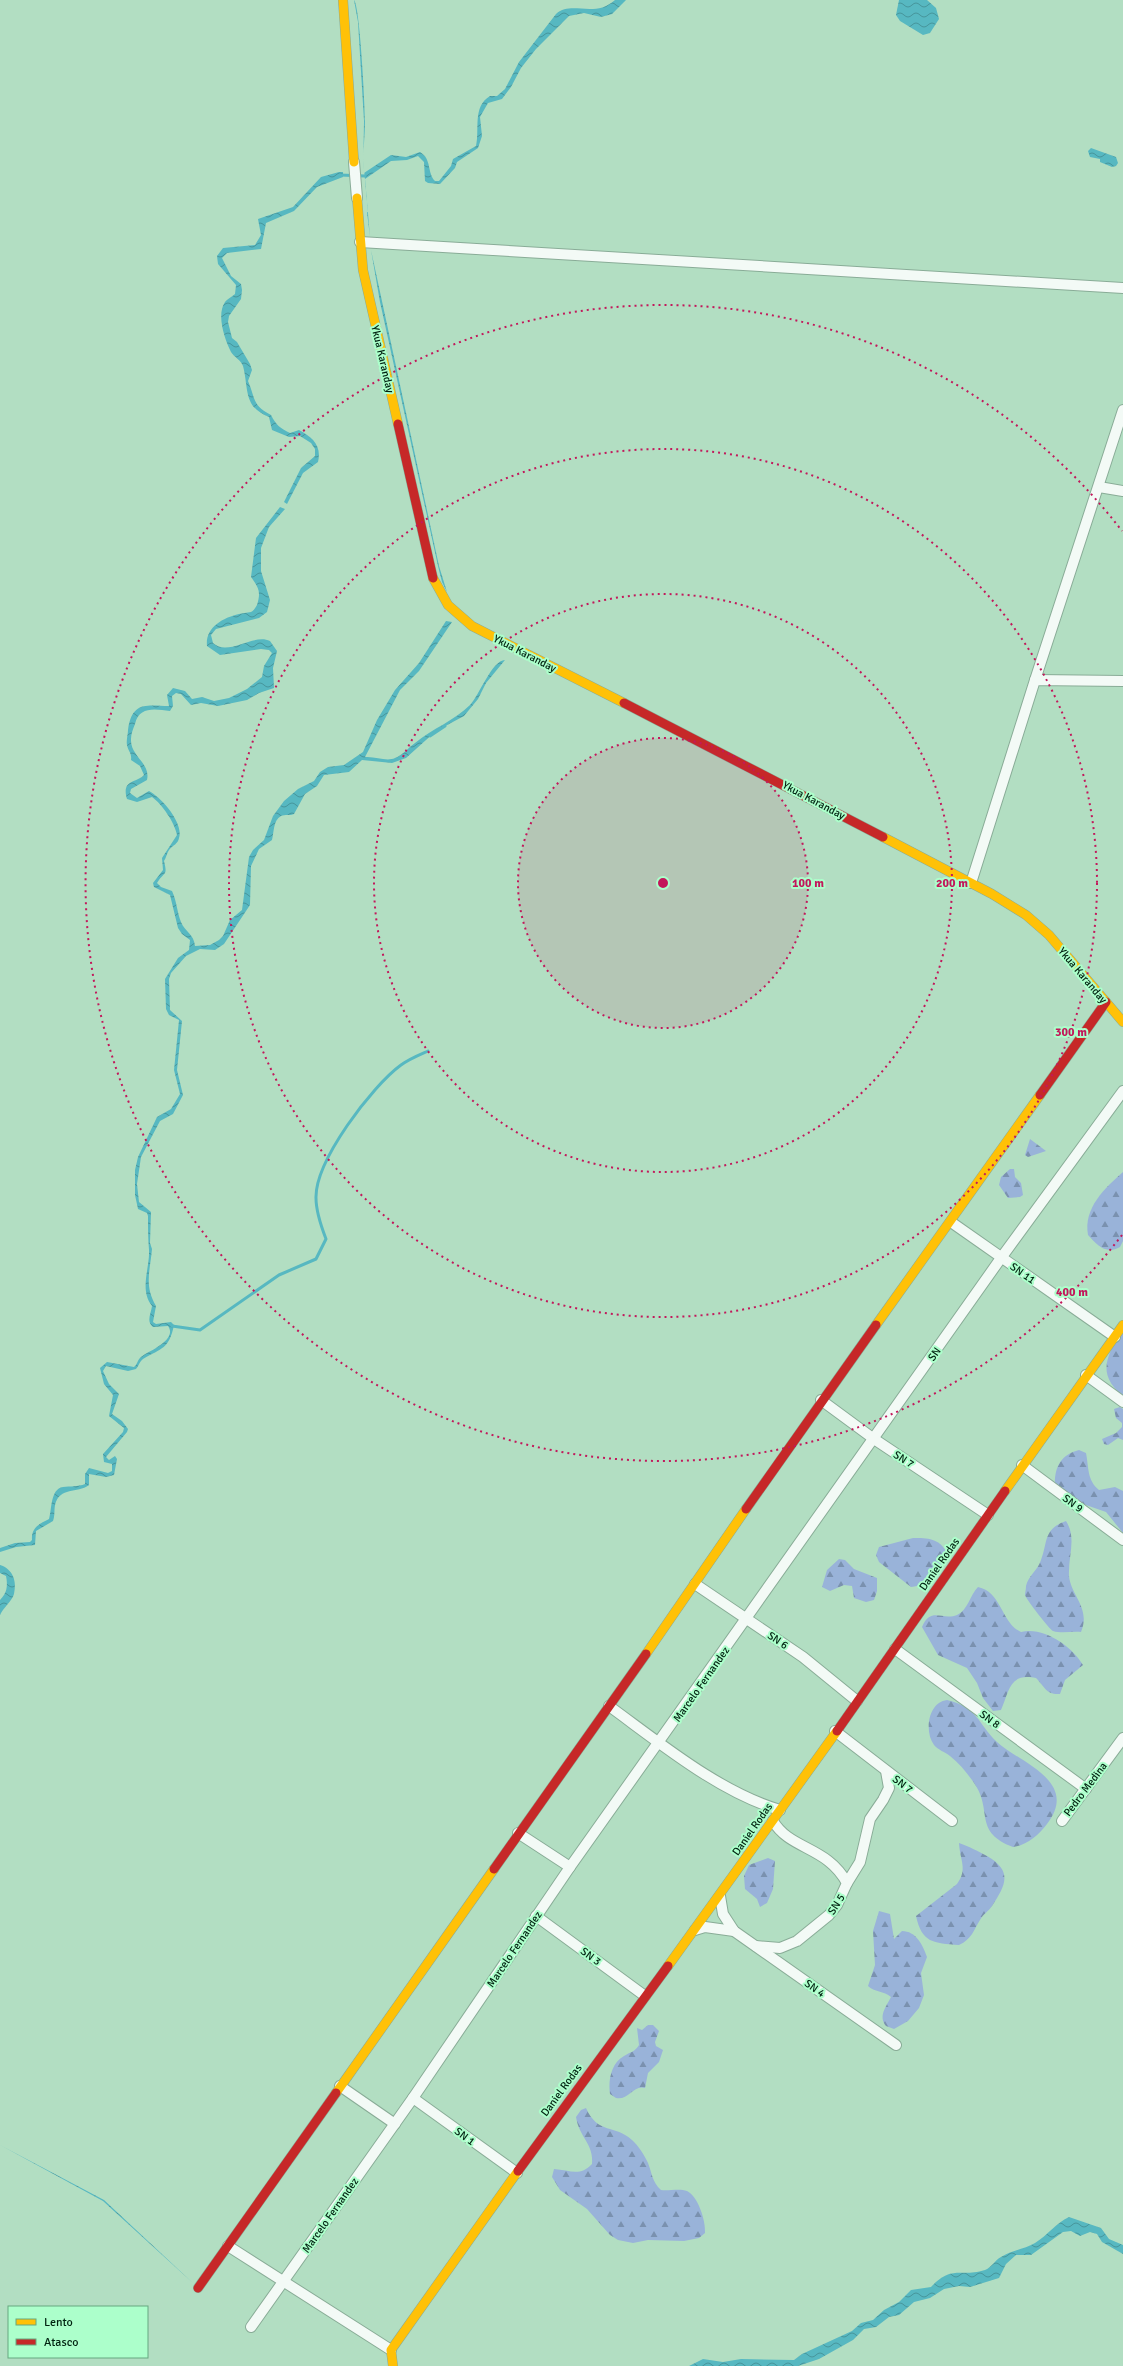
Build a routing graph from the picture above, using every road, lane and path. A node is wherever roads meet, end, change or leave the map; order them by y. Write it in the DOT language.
graph roads {
  1 [pos="343,0"];
  2 [pos="354,162"];
  3 [pos="357,198"];
  4 [pos="360,242"];
  5 [pos="1123,288"];
  6 [pos="1123,410"];
  7 [pos="1099,487"];
  8 [pos="1123,491"];
  9 [pos="1035,680"];
  10 [pos="1123,681"];
  11 [pos="971,883"];
  12 [pos="1106,1002"];
  13 [pos="1123,1022"];
  14 [pos="1123,1091"];
  15 [pos="951,1222"];
  16 [pos="1001,1258"];
  17 [pos="1123,1325"];
  18 [pos="1115,1336"];
  19 [pos="1086,1375"];
  20 [pos="821,1400"];
  21 [pos="1123,1402"];
  22 [pos="874,1439"];
  23 [pos="1022,1465"];
  24 [pos="988,1515"];
  25 [pos="1123,1540"];
  26 [pos="695,1584"];
  27 [pos="747,1619"];
  28 [pos="895,1649"];
  29 [pos="857,1701"];
  30 [pos="609,1706"];
  31 [pos="836,1731"];
  32 [pos="1123,1738"];
  33 [pos="660,1743"];
  34 [pos="886,1771"];
  35 [pos="1086,1789"];
  36 [pos="780,1810"];
  37 [pos="773,1820"];
  38 [pos="952,1821"];
  39 [pos="1062,1821"];
  40 [pos="518,1833"];
  41 [pos="570,1867"];
  42 [pos="847,1883"];
  43 [pos="720,1896"];
  44 [pos="536,1916"];
  45 [pos="695,1930"];
  46 [pos="734,1931"];
  47 [pos="755,1946"];
  48 [pos="645,1996"];
  49 [pos="896,2045"];
  50 [pos="340,2086"];
  51 [pos="413,2098"];
  52 [pos="395,2124"];
  53 [pos="517,2173"];
  54 [pos="228,2246"];
  55 [pos="284,2281"];
  56 [pos="198,2288"];
  57 [pos="251,2327"];
  58 [pos="394,2347"];
  59 [pos="393,2366"];
  1 -- 2 [label="street, Ykua Karanday"];
  2 -- 3 [label="street, Ykua Karanday"];
  3 -- 4 [label="street, Ykua Karanday"];
  4 -- 5 [label="street"];
  4 -- 11 [label="street, Ykua Karanday"];
  6 -- 7 [label="street"];
  7 -- 8 [label="street"];
  7 -- 9 [label="street"];
  9 -- 10 [label="street"];
  9 -- 11 [label="street"];
  11 -- 12 [label="street, Ykua Karanday"];
  12 -- 13 [label="street, Ykua Karanday"];
  12 -- 15 [label="street"];
  14 -- 16 [label="street, SN"];
  15 -- 16 [label="street, SN 11"];
  15 -- 20 [label="street"];
  16 -- 18 [label="street, SN 11"];
  16 -- 22 [label="street, SN"];
  17 -- 18 [label="street, Daniel Rodas"];
  18 -- 19 [label="street, Daniel Rodas"];
  19 -- 21 [label="street"];
  19 -- 23 [label="street, Daniel Rodas"];
  20 -- 22 [label="street, SN 7"];
  20 -- 26 [label="street"];
  22 -- 24 [label="street, SN 7"];
  22 -- 27 [label="street, SN"];
  23 -- 24 [label="street, Daniel Rodas"];
  23 -- 25 [label="street, SN 9"];
  24 -- 28 [label="street, Daniel Rodas"];
  26 -- 27 [label="street, SN 6"];
  26 -- 30 [label="street"];
  27 -- 29 [label="street, SN 6"];
  27 -- 33 [label="street, Marcelo Fernandez"];
  28 -- 29 [label="street, Daniel Rodas"];
  28 -- 35 [label="street, SN 8"];
  29 -- 31 [label="street, Daniel Rodas"];
  30 -- 33 [label="street"];
  30 -- 40 [label="street"];
  31 -- 34 [label="street, SN 7"];
  31 -- 36 [label="street, Daniel Rodas"];
  32 -- 35 [label="street, Pedro Medina"];
  33 -- 36 [label="street"];
  33 -- 41 [label="street, Marcelo Fernandez"];
  34 -- 38 [label="street, SN 7"];
  34 -- 42 [label="street"];
  35 -- 39 [label="street, Pedro Medina"];
  36 -- 37 [label="street, Daniel Rodas"];
  37 -- 42 [label="street, SN 5"];
  37 -- 43 [label="street, Daniel Rodas"];
  40 -- 41 [label="street"];
  40 -- 50 [label="street"];
  41 -- 44 [label="street, Marcelo Fernandez"];
  42 -- 47 [label="street, SN 5"];
  43 -- 45 [label="street, Daniel Rodas"];
  43 -- 46 [label="street, SN 4"];
  44 -- 48 [label="street, SN 3"];
  44 -- 51 [label="street, Marcelo Fernandez"];
  45 -- 46 [label="street, SN 4"];
  45 -- 48 [label="street, Daniel Rodas"];
  46 -- 47 [label="street, SN 4"];
  47 -- 49 [label="street, SN 4"];
  48 -- 53 [label="street, Daniel Rodas"];
  50 -- 52 [label="street"];
  50 -- 54 [label="street"];
  51 -- 52 [label="street, Marcelo Fernandez"];
  51 -- 53 [label="street, SN 1"];
  52 -- 55 [label="street, Marcelo Fernandez"];
  53 -- 58 [label="street, Daniel Rodas"];
  54 -- 55 [label="street"];
  54 -- 56 [label="street"];
  55 -- 57 [label="street, Marcelo Fernandez"];
  55 -- 58 [label="street"];
  58 -- 59 [label="street"];
}
